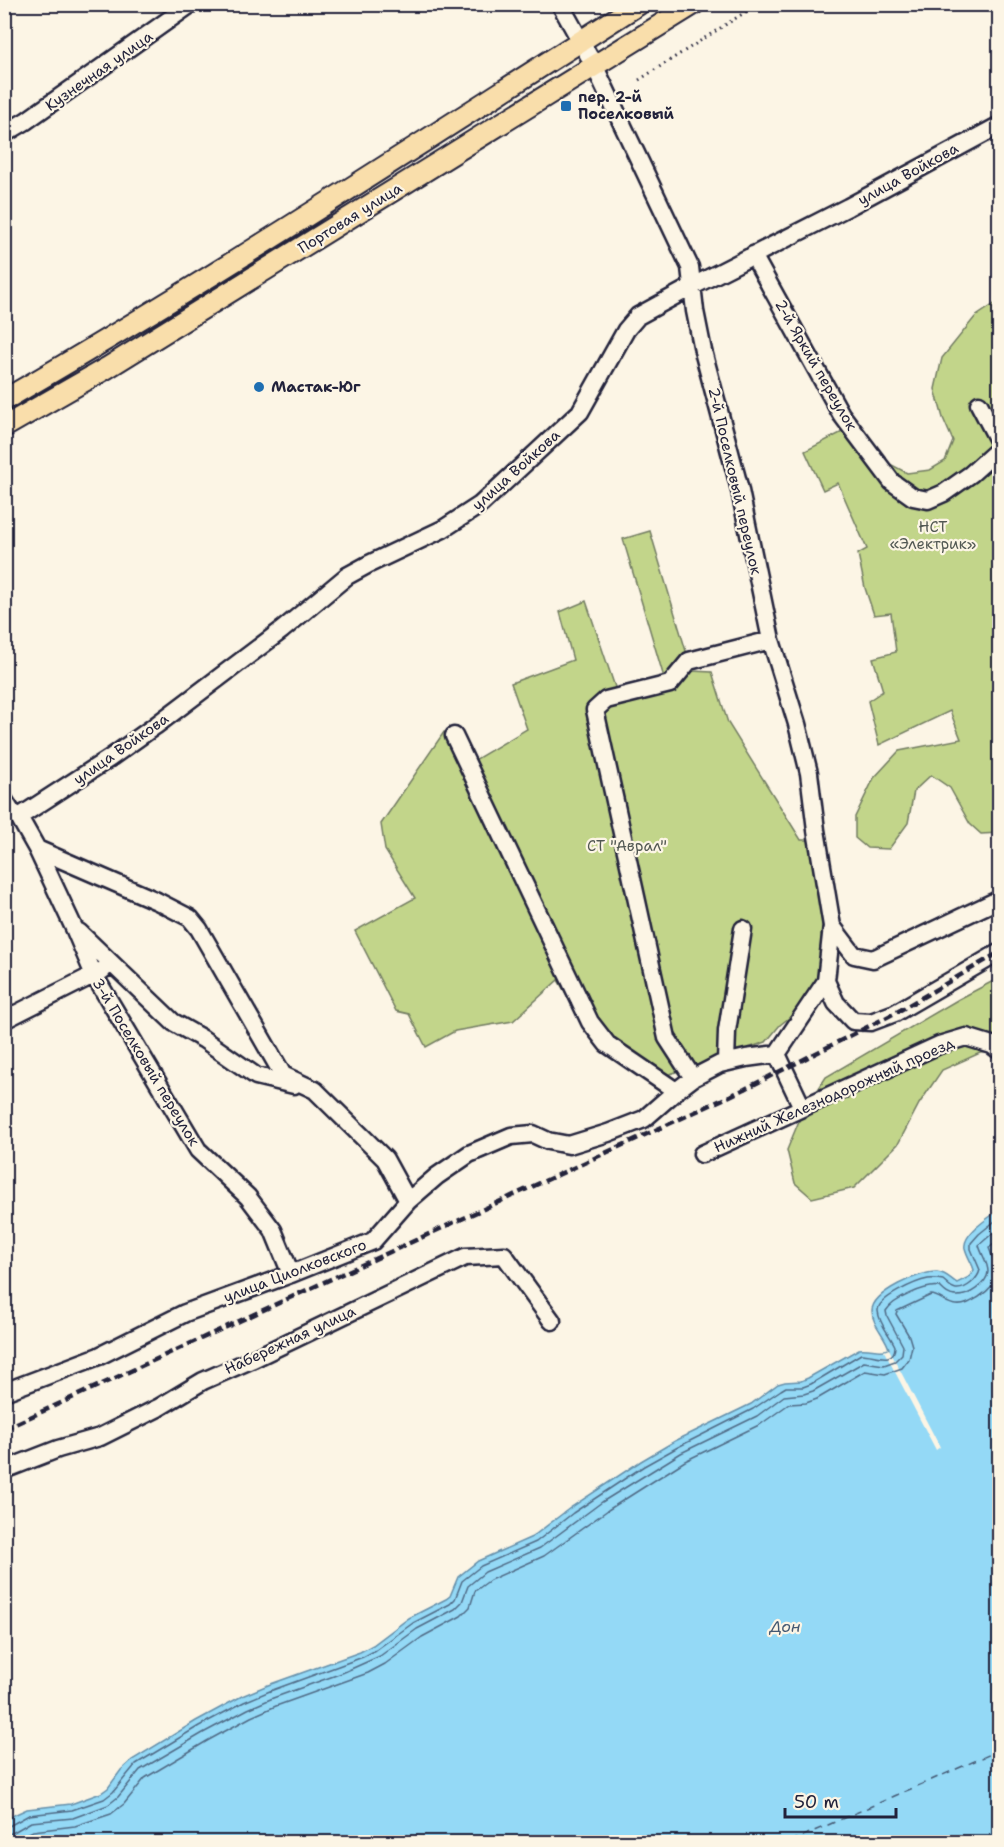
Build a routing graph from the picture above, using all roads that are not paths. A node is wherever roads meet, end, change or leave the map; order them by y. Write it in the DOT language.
graph roads {
  1 [pos="190,4"];
  2 [pos="560,4"];
  3 [pos="639,4"];
  4 [pos="694,4"];
  5 [pos="581,41"];
  6 [pos="595,67"];
  7 [pos="999,125"];
  8 [pos="4,134"];
  9 [pos="753,255"];
  10 [pos="693,286"];
  11 [pos="4,400"];
  12 [pos="979,404"];
  13 [pos="4,427"];
  14 [pos="999,446"];
  15 [pos="771,640"];
  16 [pos="454,736"];
  17 [pos="4,800"];
  18 [pos="19,817"];
  19 [pos="37,849"];
  20 [pos="999,899"];
  21 [pos="832,926"];
  22 [pos="74,928"];
  23 [pos="743,929"];
  24 [pos="999,952"];
  25 [pos="112,964"];
  26 [pos="94,975"];
  27 [pos="826,981"];
  28 [pos="4,1020"];
  29 [pos="999,1051"];
  30 [pos="777,1054"];
  31 [pos="726,1062"];
  32 [pos="693,1078"];
  33 [pos="315,1090"];
  34 [pos="676,1090"];
  35 [pos="802,1107"];
  36 [pos="702,1154"];
  37 [pos="408,1202"];
  38 [pos="291,1274"];
  39 [pos="552,1322"];
  40 [pos="4,1392"];
  41 [pos="4,1470"];
  1 -- 8 [label="street, Кузнечная улица"];
  2 -- 5 [label="street, 2-й Поселковый переулок"];
  3 -- 5 [label="main road, Портовая улица"];
  4 -- 6 [label="main road, Портовая улица"];
  5 -- 6 [label="street, 2-й Поселковый переулок"];
  5 -- 11 [label="main road, Портовая улица"];
  6 -- 10 [label="street, 2-й Поселковый переулок"];
  6 -- 13 [label="main road, Портовая улица"];
  7 -- 9 [label="street, улица Войкова"];
  9 -- 10 [label="street, улица Войкова"];
  9 -- 14 [label="street, 2-й Яркий переулок"];
  10 -- 15 [label="street, 2-й Поселковый переулок"];
  10 -- 18 [label="street, улица Войкова"];
  12 -- 14 [label="street, 2-й Яркий переулок"];
  15 -- 21 [label="street, 2-й Поселковый переулок"];
  15 -- 32 [label="street"];
  16 -- 34 [label="street"];
  17 -- 18 [label="street, 3-й Поселковый переулок"];
  18 -- 19 [label="street, 3-й Поселковый переулок"];
  19 -- 22 [label="street, 3-й Поселковый переулок"];
  19 -- 33 [label="street"];
  20 -- 21 [label="street"];
  21 -- 27 [label="street, 2-й Поселковый переулок"];
  22 -- 25 [label="street, 3-й Поселковый переулок"];
  22 -- 26 [label="street, 3-й Поселковый переулок"];
  23 -- 31 [label="street"];
  24 -- 27 [label="street"];
  25 -- 26 [label="street"];
  25 -- 33 [label="street, 3-й Поселковый переулок"];
  26 -- 28 [label="street"];
  26 -- 38 [label="street, 3-й Поселковый переулок"];
  27 -- 30 [label="street"];
  29 -- 35 [label="street, Нижний Железнодорожный проезд"];
  30 -- 31 [label="street, улица Циолковского"];
  30 -- 35 [label="street"];
  31 -- 32 [label="street, улица Циолковского"];
  32 -- 34 [label="street, улица Циолковского"];
  33 -- 37 [label="street"];
  34 -- 37 [label="street, улица Циолковского"];
  35 -- 36 [label="street, Нижний Железнодорожный проезд"];
  37 -- 38 [label="street, улица Циолковского"];
  38 -- 40 [label="street, улица Циолковского"];
  39 -- 41 [label="street, Набережная улица"];
}
